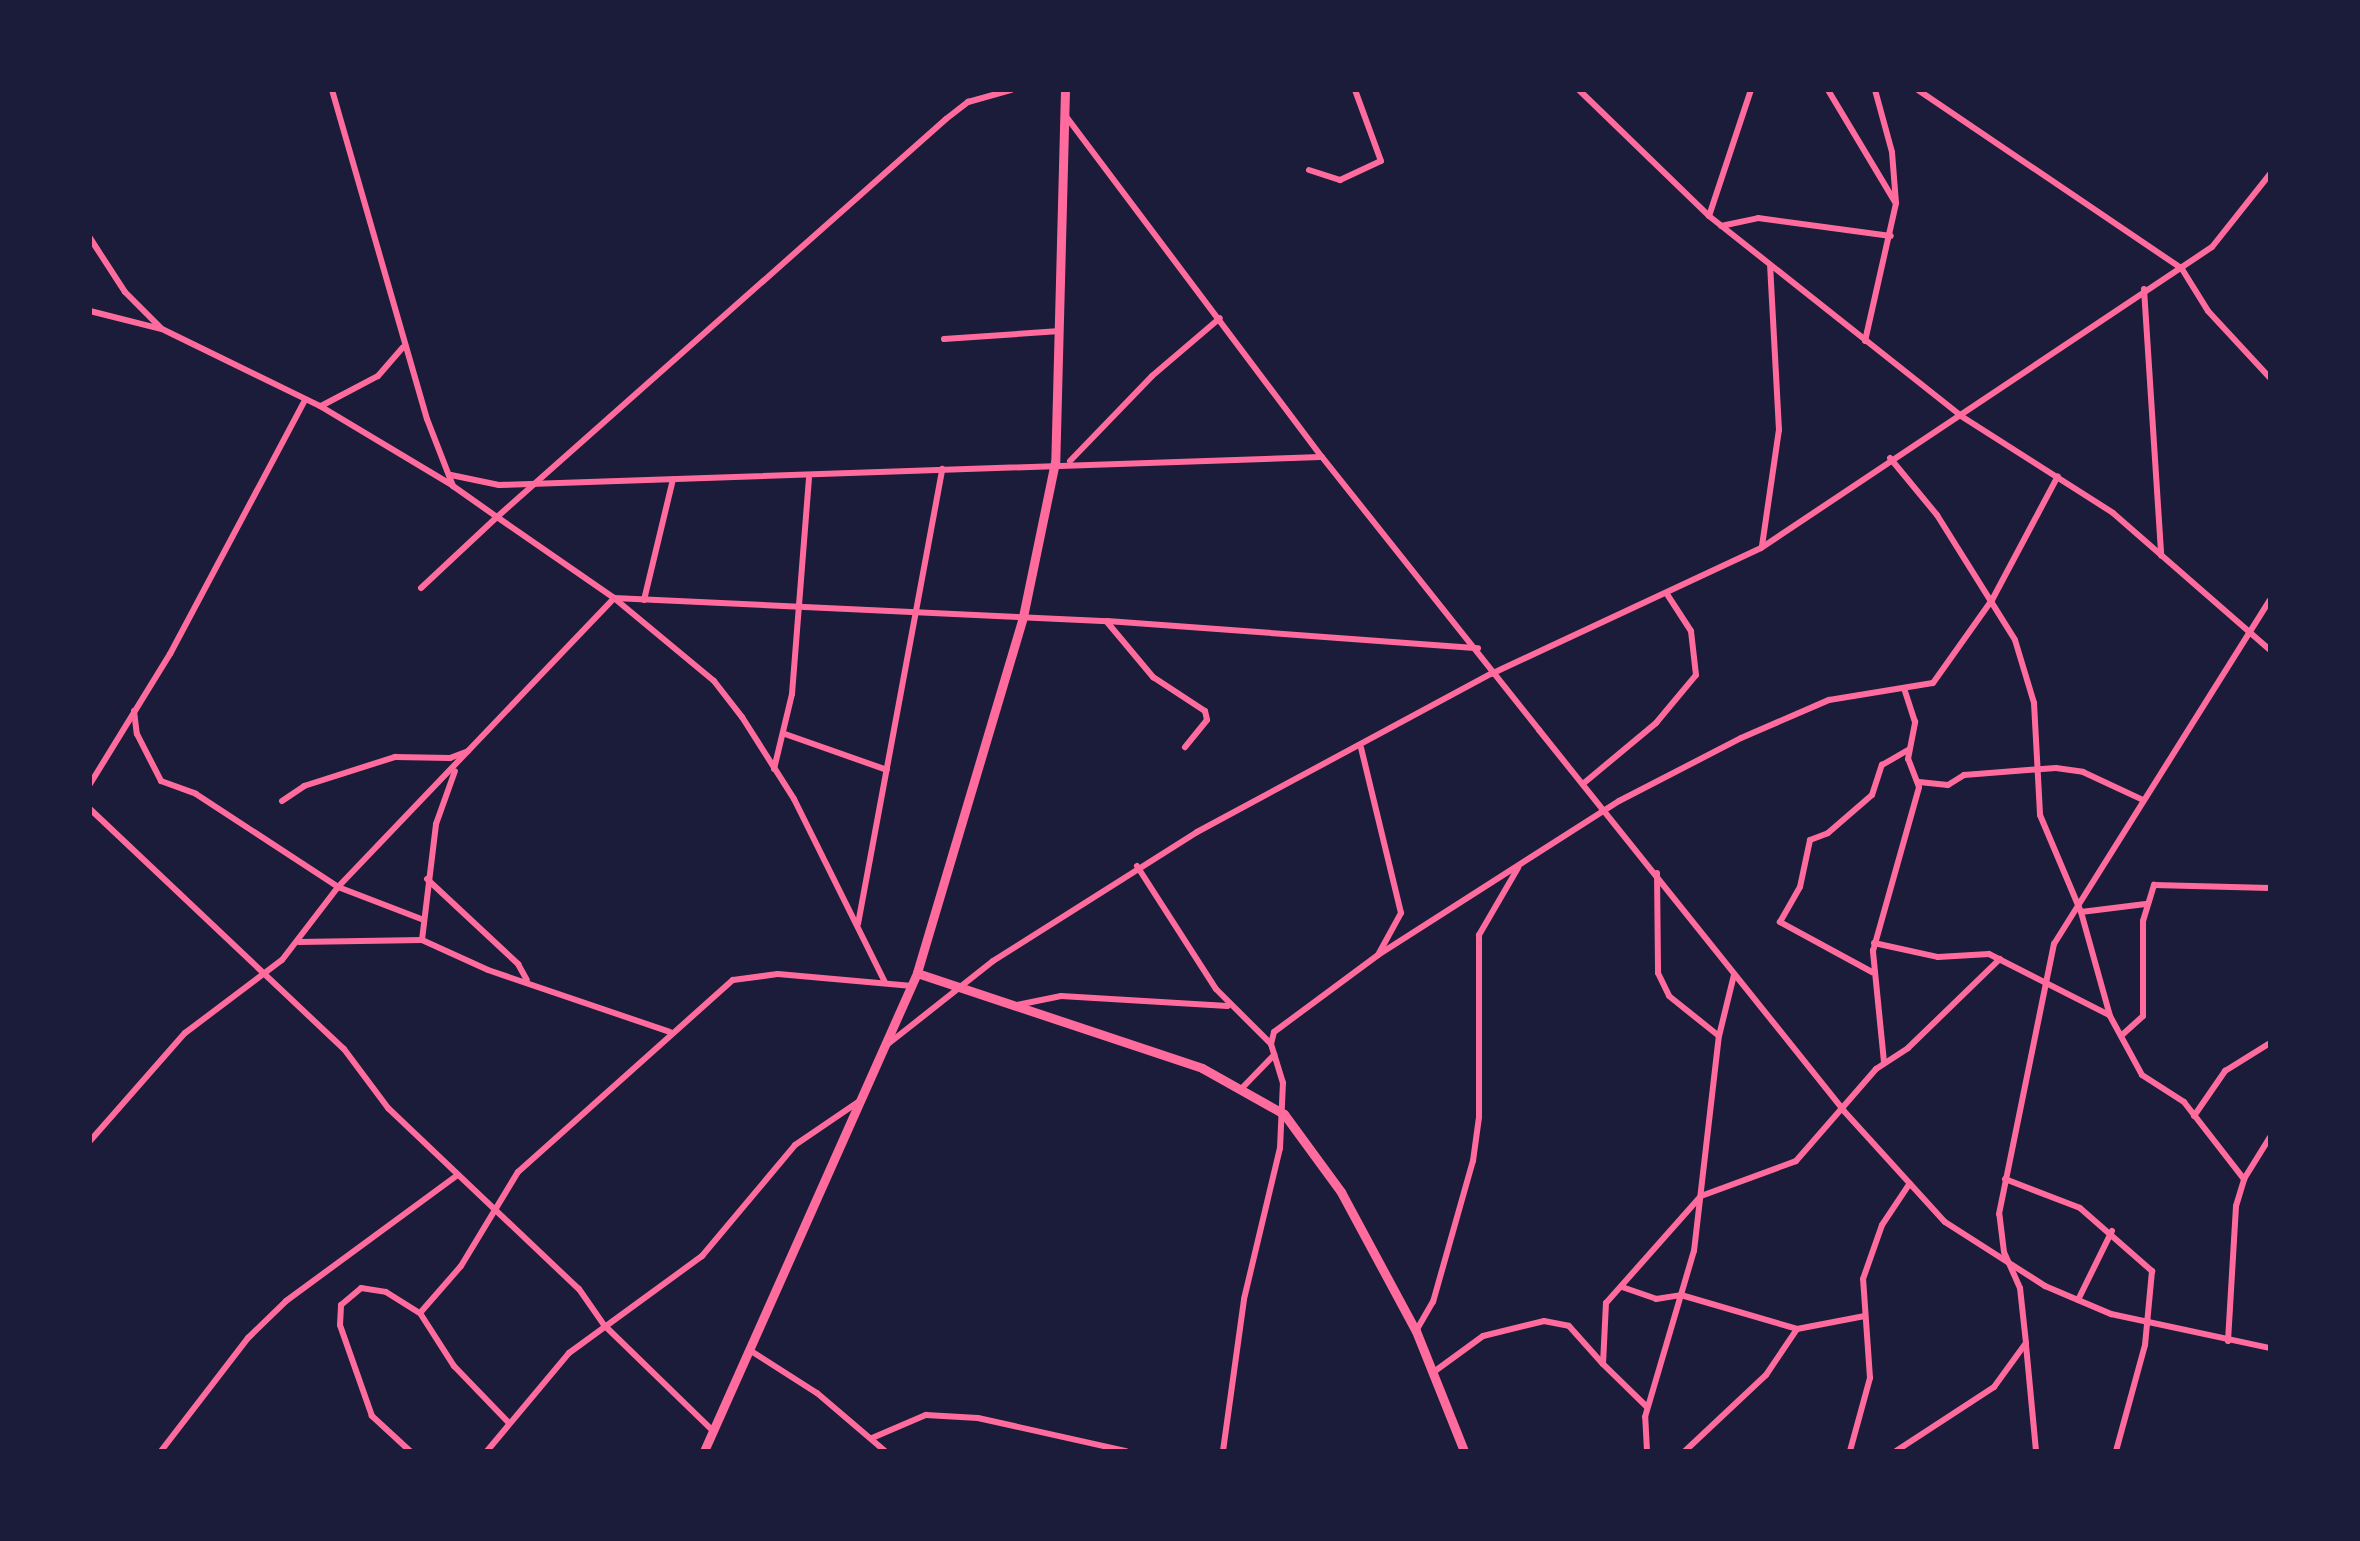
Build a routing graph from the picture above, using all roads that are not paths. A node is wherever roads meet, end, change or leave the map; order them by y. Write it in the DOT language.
graph roads {
  1 [pos="332,90"];
  2 [pos="1012,90"];
  3 [pos="1065,90"];
  4 [pos="1355,90"];
  5 [pos="1579,90"];
  6 [pos="1750,90"];
  7 [pos="1828,90"];
  8 [pos="1875,90"];
  9 [pos="1918,90"];
  10 [pos="1066,115"];
  11 [pos="1309,170"];
  12 [pos="2270,174"];
  13 [pos="1896,202"];
  14 [pos="1708,216"];
  15 [pos="1722,226"];
  16 [pos="1891,236"];
  17 [pos="90,238"];
  18 [pos="1770,266"];
  19 [pos="2182,269"];
  20 [pos="2144,289"];
  21 [pos="90,311"];
  22 [pos="1220,318"];
  23 [pos="162,329"];
  24 [pos="1061,332"];
  25 [pos="944,339"];
  26 [pos="1865,341"];
  27 [pos="403,346"];
  28 [pos="2270,378"];
  29 [pos="306,400"];
  30 [pos="320,406"];
  31 [pos="1961,416"];
  32 [pos="1322,457"];
  33 [pos="1890,458"];
  34 [pos="1055,462"];
  35 [pos="1070,462"];
  36 [pos="942,469"];
  37 [pos="451,474"];
  38 [pos="2058,476"];
  39 [pos="809,479"];
  40 [pos="673,480"];
  41 [pos="540,482"];
  42 [pos="453,486"];
  43 [pos="497,517"];
  44 [pos="1761,548"];
  45 [pos="2161,555"];
  46 [pos="421,588"];
  47 [pos="1666,594"];
  48 [pos="614,598"];
  49 [pos="644,600"];
  50 [pos="1992,600"];
  51 [pos="2270,600"];
  52 [pos="794,606"];
  53 [pos="920,611"];
  54 [pos="1022,617"];
  55 [pos="1106,621"];
  56 [pos="2252,634"];
  57 [pos="1479,648"];
  58 [pos="2270,650"];
  59 [pos="1497,671"];
  60 [pos="1906,691"];
  61 [pos="134,710"];
  62 [pos="784,734"];
  63 [pos="1185,748"];
  64 [pos="1361,748"];
  65 [pos="1908,750"];
  66 [pos="469,751"];
  67 [pos="457,765"];
  68 [pos="2034,768"];
  69 [pos="774,770"];
  70 [pos="887,770"];
  71 [pos="1919,782"];
  72 [pos="1584,783"];
  73 [pos="90,784"];
  74 [pos="2143,800"];
  75 [pos="282,801"];
  76 [pos="90,809"];
  77 [pos="1605,809"];
  78 [pos="1521,863"];
  79 [pos="1137,866"];
  80 [pos="1658,872"];
  81 [pos="426,878"];
  82 [pos="338,887"];
  83 [pos="2270,888"];
  84 [pos="2077,903"];
  85 [pos="2146,904"];
  86 [pos="2081,912"];
  87 [pos="424,920"];
  88 [pos="858,926"];
  89 [pos="422,940"];
  90 [pos="298,942"];
  91 [pos="1874,943"];
  92 [pos="1378,955"];
  93 [pos="2000,959"];
  94 [pos="1872,972"];
  95 [pos="917,973"];
  96 [pos="1734,974"];
  97 [pos="262,978"];
  98 [pos="527,982"];
  99 [pos="885,982"];
  100 [pos="2047,984"];
  101 [pos="912,986"];
  102 [pos="963,988"];
  103 [pos="1016,1005"];
  104 [pos="1229,1006"];
  105 [pos="2110,1016"];
  106 [pos="670,1032"];
  107 [pos="2122,1035"];
  108 [pos="1718,1036"];
  109 [pos="2270,1043"];
  110 [pos="1271,1044"];
  111 [pos="885,1046"];
  112 [pos="1274,1054"];
  113 [pos="1884,1062"];
  114 [pos="1244,1087"];
  115 [pos="866,1096"];
  116 [pos="1843,1110"];
  117 [pos="1284,1114"];
  118 [pos="2194,1116"];
  119 [pos="2270,1136"];
  120 [pos="90,1141"];
  121 [pos="456,1176"];
  122 [pos="2005,1179"];
  123 [pos="2244,1179"];
  124 [pos="1910,1183"];
  125 [pos="1701,1196"];
  126 [pos="497,1210"];
  127 [pos="2112,1231"];
  128 [pos="2013,1269"];
  129 [pos="1622,1286"];
  130 [pos="1681,1295"];
  131 [pos="2078,1300"];
  132 [pos="420,1313"];
  133 [pos="1865,1316"];
  134 [pos="2144,1323"];
  135 [pos="604,1325"];
  136 [pos="1798,1328"];
  137 [pos="1416,1331"];
  138 [pos="2228,1341"];
  139 [pos="2026,1344"];
  140 [pos="2270,1348"];
  141 [pos="751,1351"];
  142 [pos="1603,1364"];
  143 [pos="1435,1371"];
  144 [pos="1648,1407"];
  145 [pos="508,1423"];
  146 [pos="713,1431"];
  147 [pos="872,1438"];
  148 [pos="161,1451"];
  149 [pos="410,1451"];
  150 [pos="487,1451"];
  151 [pos="704,1451"];
  152 [pos="885,1451"];
  153 [pos="1126,1451"];
  154 [pos="1223,1451"];
  155 [pos="1464,1451"];
  156 [pos="1647,1451"];
  157 [pos="1685,1451"];
  158 [pos="1850,1451"];
  159 [pos="1896,1451"];
  160 [pos="2036,1451"];
  161 [pos="2116,1451"];
  1 -- 27 [label="street"];
  2 -- 41 [label="street"];
  3 -- 10 [label="main road"];
  4 -- 11 [label="street"];
  5 -- 14 [label="street"];
  6 -- 14 [label="street"];
  7 -- 13 [label="street"];
  8 -- 13 [label="street"];
  9 -- 19 [label="street"];
  10 -- 22 [label="street"];
  10 -- 24 [label="main road"];
  12 -- 19 [label="street"];
  13 -- 16 [label="street"];
  14 -- 15 [label="street"];
  15 -- 16 [label="street"];
  15 -- 18 [label="street"];
  16 -- 26 [label="street"];
  17 -- 23 [label="street"];
  18 -- 26 [label="street"];
  18 -- 44 [label="street"];
  19 -- 20 [label="street"];
  19 -- 28 [label="street"];
  20 -- 31 [label="street"];
  20 -- 45 [label="street"];
  21 -- 23 [label="street"];
  22 -- 32 [label="street"];
  22 -- 35 [label="street"];
  23 -- 29 [label="street"];
  24 -- 25 [label="street"];
  24 -- 34 [label="main road"];
  26 -- 31 [label="street"];
  27 -- 30 [label="street"];
  27 -- 37 [label="street"];
  29 -- 30 [label="street"];
  29 -- 61 [label="street"];
  30 -- 42 [label="street"];
  31 -- 33 [label="street"];
  31 -- 38 [label="street"];
  32 -- 35 [label="street"];
  32 -- 57 [label="street"];
  33 -- 44 [label="street"];
  33 -- 50 [label="street"];
  34 -- 35 [label="street"];
  34 -- 36 [label="street"];
  34 -- 54 [label="main road"];
  36 -- 39 [label="street"];
  36 -- 53 [label="street"];
  37 -- 41 [label="street"];
  37 -- 42 [label="street"];
  38 -- 45 [label="street"];
  38 -- 50 [label="street"];
  39 -- 40 [label="street"];
  39 -- 52 [label="street"];
  40 -- 41 [label="street"];
  40 -- 49 [label="street"];
  41 -- 43 [label="street"];
  42 -- 43 [label="street"];
  43 -- 46 [label="street"];
  43 -- 48 [label="street"];
  44 -- 47 [label="street"];
  45 -- 56 [label="street"];
  47 -- 59 [label="street"];
  47 -- 72 [label="street"];
  48 -- 49 [label="street"];
  48 -- 66 [label="street"];
  48 -- 69 [label="street"];
  49 -- 52 [label="street"];
  50 -- 60 [label="street"];
  50 -- 68 [label="street"];
  51 -- 56 [label="street"];
  52 -- 53 [label="street"];
  52 -- 62 [label="street"];
  53 -- 54 [label="street"];
  53 -- 70 [label="street"];
  54 -- 55 [label="street"];
  54 -- 95 [label="main road"];
  55 -- 57 [label="street"];
  55 -- 63 [label="street"];
  56 -- 58 [label="street"];
  56 -- 74 [label="street"];
  57 -- 59 [label="street"];
  59 -- 64 [label="street"];
  59 -- 72 [label="street"];
  60 -- 65 [label="street"];
  60 -- 77 [label="street"];
  61 -- 73 [label="street"];
  61 -- 82 [label="street"];
  62 -- 69 [label="street"];
  62 -- 70 [label="street"];
  64 -- 79 [label="street"];
  64 -- 92 [label="street"];
  65 -- 71 [label="street"];
  65 -- 94 [label="street"];
  66 -- 67 [label="street"];
  66 -- 75 [label="street"];
  67 -- 81 [label="street"];
  67 -- 82 [label="street"];
  68 -- 71 [label="street"];
  68 -- 74 [label="street"];
  68 -- 84 [label="street"];
  69 -- 88 [label="street"];
  70 -- 88 [label="street"];
  71 -- 91 [label="street"];
  72 -- 77 [label="street"];
  74 -- 84 [label="street"];
  76 -- 97 [label="street"];
  77 -- 78 [label="street"];
  77 -- 80 [label="street"];
  78 -- 92 [label="street"];
  78 -- 137 [label="street"];
  79 -- 102 [label="street"];
  79 -- 104 [label="street"];
  80 -- 96 [label="street"];
  80 -- 108 [label="street"];
  81 -- 87 [label="street"];
  81 -- 98 [label="street"];
  82 -- 87 [label="street"];
  82 -- 90 [label="street"];
  83 -- 85 [label="street"];
  84 -- 86 [label="street"];
  84 -- 100 [label="street"];
  85 -- 86 [label="street"];
  85 -- 107 [label="street"];
  86 -- 105 [label="street"];
  87 -- 89 [label="street"];
  88 -- 99 [label="street"];
  89 -- 90 [label="street"];
  89 -- 98 [label="street"];
  90 -- 97 [label="street"];
  91 -- 93 [label="street"];
  91 -- 94 [label="street"];
  92 -- 110 [label="street"];
  93 -- 100 [label="street"];
  93 -- 113 [label="street"];
  94 -- 113 [label="street"];
  95 -- 101 [label="main road"];
  95 -- 102 [label="main road"];
  96 -- 108 [label="street"];
  96 -- 116 [label="street"];
  97 -- 120 [label="street"];
  97 -- 121 [label="street"];
  98 -- 106 [label="street"];
  99 -- 101 [label="street"];
  99 -- 106 [label="street"];
  100 -- 105 [label="street"];
  100 -- 122 [label="street"];
  101 -- 111 [label="main road"];
  102 -- 103 [label="main road"];
  102 -- 111 [label="street"];
  103 -- 104 [label="street"];
  103 -- 114 [label="main road"];
  104 -- 110 [label="street"];
  105 -- 107 [label="street"];
  106 -- 126 [label="street"];
  107 -- 118 [label="street"];
  108 -- 125 [label="street"];
  109 -- 118 [label="street"];
  110 -- 112 [label="street"];
  111 -- 115 [label="main road"];
  112 -- 114 [label="street"];
  112 -- 117 [label="street"];
  113 -- 116 [label="street"];
  114 -- 117 [label="main road"];
  115 -- 135 [label="street"];
  115 -- 141 [label="main road"];
  116 -- 124 [label="street"];
  116 -- 125 [label="street"];
  117 -- 137 [label="main road"];
  117 -- 154 [label="street"];
  118 -- 123 [label="street"];
  119 -- 123 [label="street"];
  121 -- 126 [label="street"];
  121 -- 148 [label="street"];
  122 -- 127 [label="street"];
  122 -- 128 [label="street"];
  123 -- 138 [label="street"];
  124 -- 128 [label="street"];
  124 -- 133 [label="street"];
  125 -- 129 [label="street"];
  125 -- 130 [label="street"];
  126 -- 132 [label="street"];
  126 -- 135 [label="street"];
  127 -- 131 [label="street"];
  127 -- 134 [label="street"];
  128 -- 131 [label="street"];
  128 -- 139 [label="street"];
  129 -- 130 [label="street"];
  129 -- 142 [label="street"];
  130 -- 136 [label="street"];
  130 -- 144 [label="street"];
  131 -- 134 [label="street"];
  132 -- 145 [label="street"];
  132 -- 149 [label="street"];
  133 -- 136 [label="street"];
  133 -- 158 [label="street"];
  134 -- 138 [label="street"];
  134 -- 161 [label="street"];
  135 -- 145 [label="street"];
  135 -- 146 [label="street"];
  136 -- 157 [label="street"];
  137 -- 143 [label="main road"];
  138 -- 140 [label="street"];
  139 -- 159 [label="street"];
  139 -- 160 [label="street"];
  141 -- 146 [label="main road"];
  141 -- 147 [label="street"];
  142 -- 143 [label="street"];
  142 -- 144 [label="street"];
  143 -- 155 [label="main road"];
  144 -- 156 [label="street"];
  145 -- 150 [label="street"];
  146 -- 151 [label="main road"];
  147 -- 152 [label="street"];
  147 -- 153 [label="street"];
}
